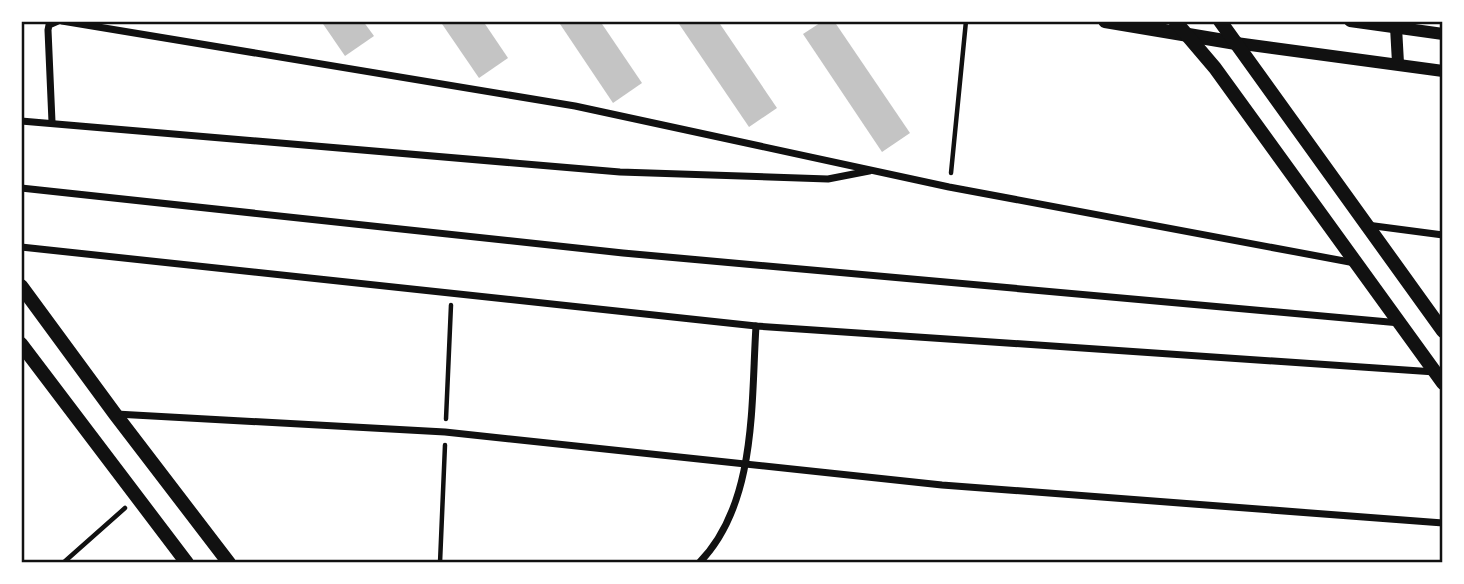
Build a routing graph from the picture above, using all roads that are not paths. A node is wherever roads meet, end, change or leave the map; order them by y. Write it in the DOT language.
graph roads {
  1 [pos="60,21"];
  2 [pos="1105,21"];
  3 [pos="1175,21"];
  4 [pos="1220,21"];
  5 [pos="1350,21"];
  6 [pos="94,24"];
  7 [pos="1394,24"];
  8 [pos="1443,34"];
  9 [pos="1189,36"];
  10 [pos="1236,43"];
  11 [pos="1398,63"];
  12 [pos="1443,71"];
  13 [pos="21,121"];
  14 [pos="52,122"];
  15 [pos="873,170"];
  16 [pos="21,188"];
  17 [pos="1367,225"];
  18 [pos="1443,235"];
  19 [pos="21,247"];
  20 [pos="1359,264"];
  21 [pos="21,286"];
  22 [pos="1400,323"];
  23 [pos="756,326"];
  24 [pos="1443,331"];
  25 [pos="21,344"];
  26 [pos="1439,377"];
  27 [pos="115,414"];
  28 [pos="746,466"];
  29 [pos="1443,523"];
  30 [pos="187,563"];
  31 [pos="229,563"];
  32 [pos="699,563"];
  1 -- 6 [label="street"];
  1 -- 14 [label="street"];
  2 -- 9 [label="main road"];
  3 -- 9 [label="main road"];
  4 -- 10 [label="main road"];
  5 -- 7 [label="street"];
  6 -- 15 [label="street"];
  7 -- 8 [label="street"];
  7 -- 11 [label="street"];
  9 -- 10 [label="main road"];
  9 -- 20 [label="main road"];
  10 -- 11 [label="street"];
  10 -- 17 [label="main road"];
  11 -- 12 [label="street"];
  13 -- 14 [label="street"];
  14 -- 15 [label="street"];
  15 -- 20 [label="street"];
  16 -- 22 [label="street"];
  17 -- 18 [label="street"];
  17 -- 24 [label="main road"];
  19 -- 23 [label="street"];
  20 -- 22 [label="main road"];
  21 -- 27 [label="main road"];
  22 -- 26 [label="main road"];
  23 -- 26 [label="street"];
  23 -- 28 [label="street"];
  25 -- 30 [label="main road"];
  27 -- 28 [label="street"];
  27 -- 31 [label="main road"];
  28 -- 29 [label="street"];
  28 -- 32 [label="street"];
}
